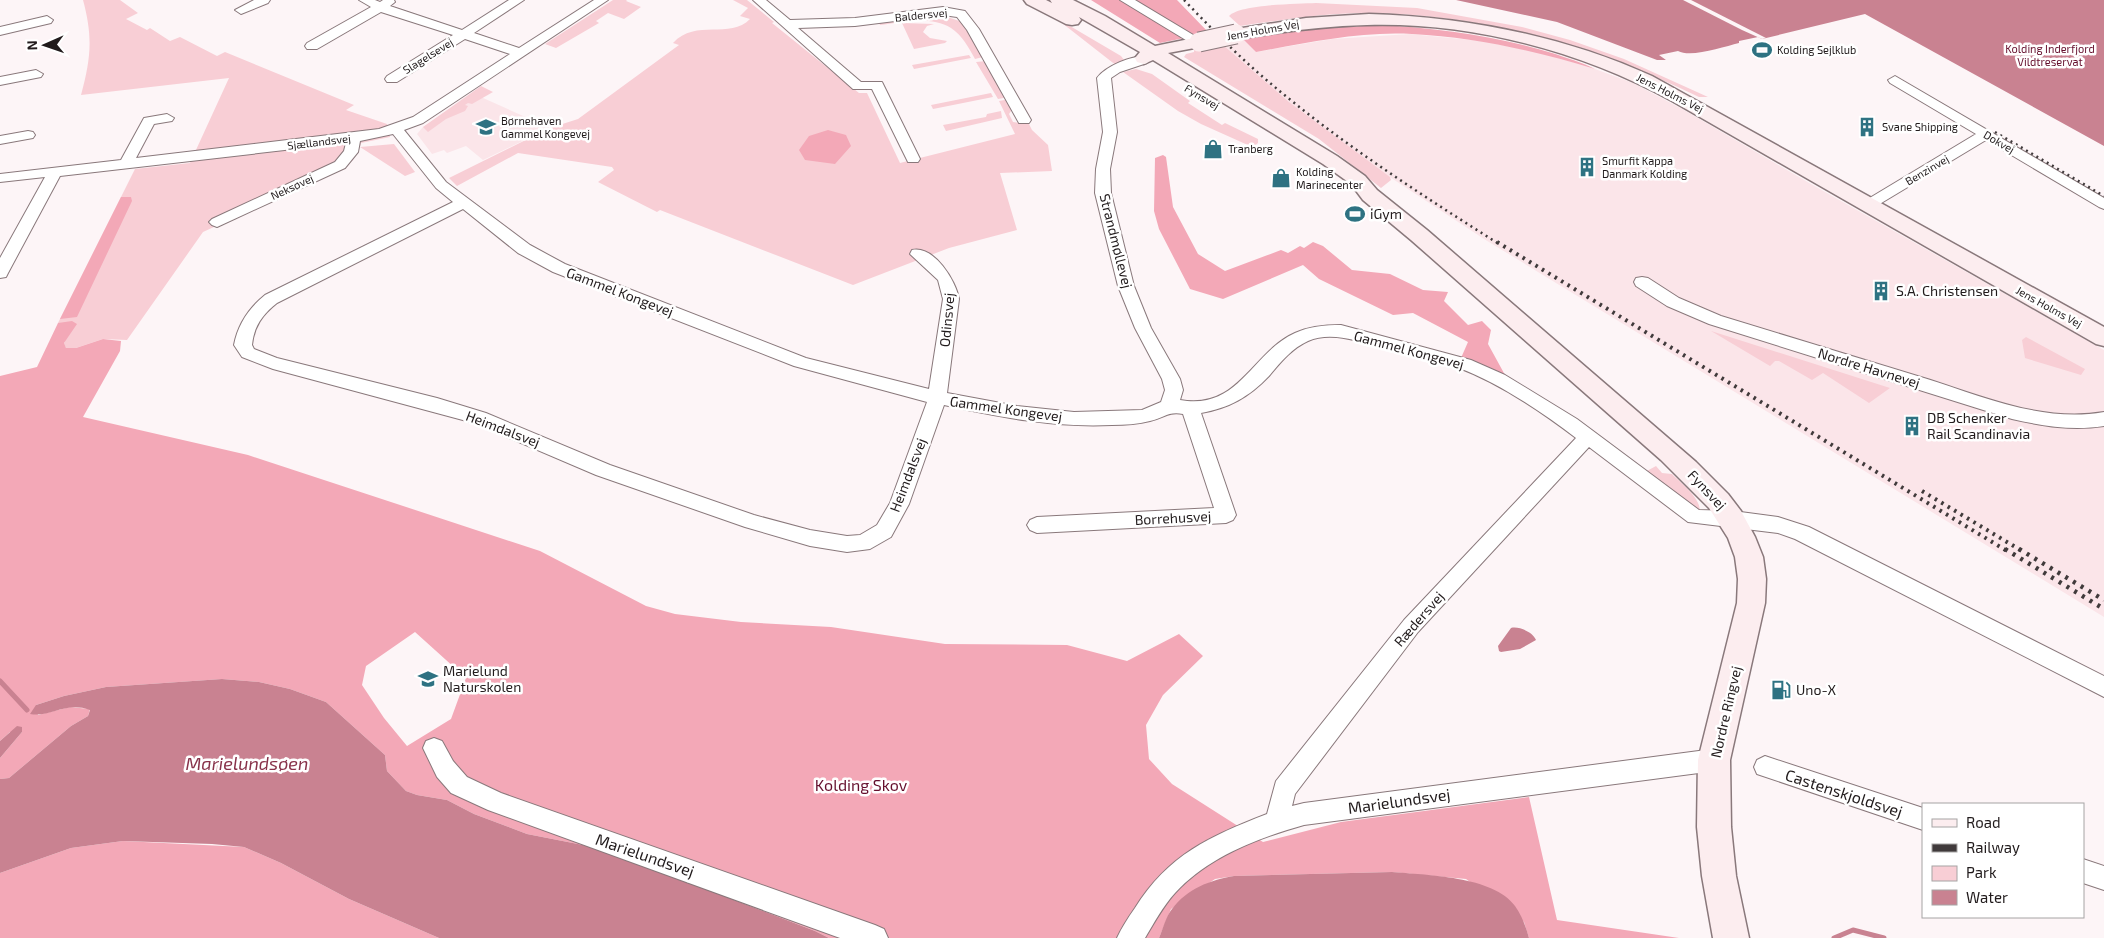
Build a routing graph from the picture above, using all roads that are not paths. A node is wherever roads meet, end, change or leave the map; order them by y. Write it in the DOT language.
graph roads {
  1 [pos="264,0"];
  2 [pos="365,0"];
  3 [pos="518,0"];
  4 [pos="602,0"];
  5 [pos="759,0"];
  6 [pos="1032,0"];
  7 [pos="1059,0"];
  8 [pos="1126,0"];
  9 [pos="386,3"];
  10 [pos="242,10"];
  11 [pos="48,20"];
  12 [pos="788,24"];
  13 [pos="0,31"];
  14 [pos="463,34"];
  15 [pos="1193,43"];
  16 [pos="312,46"];
  17 [pos="521,53"];
  18 [pos="1152,56"];
  19 [pos="36,74"];
  20 [pos="392,79"];
  21 [pos="1894,80"];
  22 [pos="0,81"];
  23 [pos="166,118"];
  24 [pos="1024,120"];
  25 [pos="396,129"];
  26 [pos="1986,134"];
  27 [pos="28,136"];
  28 [pos="354,138"];
  29 [pos="0,140"];
  30 [pos="913,159"];
  31 [pos="126,164"];
  32 [pos="55,172"];
  33 [pos="0,178"];
  34 [pos="463,203"];
  35 [pos="2104,204"];
  36 [pos="1868,205"];
  37 [pos="216,222"];
  38 [pos="918,254"];
  39 [pos="0,273"];
  40 [pos="1642,282"];
  41 [pos="2104,338"];
  42 [pos="937,398"];
  43 [pos="1169,406"];
  44 [pos="1190,408"];
  45 [pos="2104,419"];
  46 [pos="1588,437"];
  47 [pos="1733,519"];
  48 [pos="1037,525"];
  49 [pos="2104,688"];
  50 [pos="434,748"];
  51 [pos="1714,760"];
  52 [pos="1765,767"];
  53 [pos="1922,819"];
  54 [pos="1277,820"];
  55 [pos="2084,871"];
  56 [pos="2104,878"];
  57 [pos="875,938"];
  58 [pos="1130,938"];
  59 [pos="1731,938"];
  1 -- 10 [label="street"];
  2 -- 9 [label="street, Slagelsevej"];
  3 -- 14 [label="street, Slagelsevej"];
  4 -- 17 [label="street, Sjællandsvej"];
  5 -- 12 [label="street"];
  6 -- 18 [label="main road, Fynsvej"];
  7 -- 18 [label="main road, Fynsvej"];
  8 -- 15 [label="street"];
  9 -- 14 [label="street, Slagelsevej"];
  9 -- 16 [label="street"];
  11 -- 13 [label="street"];
  12 -- 24 [label="street, Baldersvej"];
  12 -- 30 [label="street"];
  14 -- 17 [label="street, Slagelsevej"];
  14 -- 20 [label="street, Slagelsevej"];
  15 -- 18 [label="main road, Jens Holms Vej"];
  15 -- 36 [label="main road, Jens Holms Vej, bridge"];
  17 -- 25 [label="street, Sjællandsvej"];
  18 -- 43 [label="street, Strandmøllevej"];
  18 -- 47 [label="main road, Fynsvej"];
  19 -- 22 [label="street"];
  21 -- 26 [label="street, Dokvej"];
  23 -- 31 [label="street"];
  25 -- 28 [label="street, Sjællandsvej"];
  25 -- 34 [label="street, Gammel Kongevej"];
  26 -- 35 [label="street, Dokvej"];
  26 -- 36 [label="street, Benzinvej"];
  27 -- 29 [label="street"];
  28 -- 31 [label="street, Sjællandsvej"];
  28 -- 37 [label="street, Neksøvej"];
  31 -- 32 [label="street, Sjællandsvej"];
  32 -- 33 [label="street, Sjællandsvej"];
  32 -- 39 [label="street"];
  34 -- 42 [label="street, Gammel Kongevej"];
  34 -- 42 [label="street, Heimdalsvej"];
  36 -- 41 [label="main road, Jens Holms Vej"];
  38 -- 42 [label="street, Odinsvej"];
  40 -- 45 [label="street, Nordre Havnevej"];
  42 -- 43 [label="street, Gammel Kongevej"];
  43 -- 44 [label="street, Gammel Kongevej"];
  44 -- 46 [label="street, Gammel Kongevej"];
  44 -- 48 [label="street, Borrehusvej"];
  46 -- 47 [label="street, Gammel Kongevej"];
  46 -- 54 [label="street, Rædersvej"];
  47 -- 49 [label="street, Fynsvej"];
  47 -- 51 [label="main road, Nordre Ringvej"];
  50 -- 57 [label="street, Marielundsvej"];
  51 -- 54 [label="street, Marielundsvej"];
  51 -- 59 [label="main road, Nordre Ringvej"];
  52 -- 53 [label="street, Castenskjoldsvej"];
  54 -- 58 [label="street, Marielundsvej"];
  55 -- 56 [label="street"];
}
